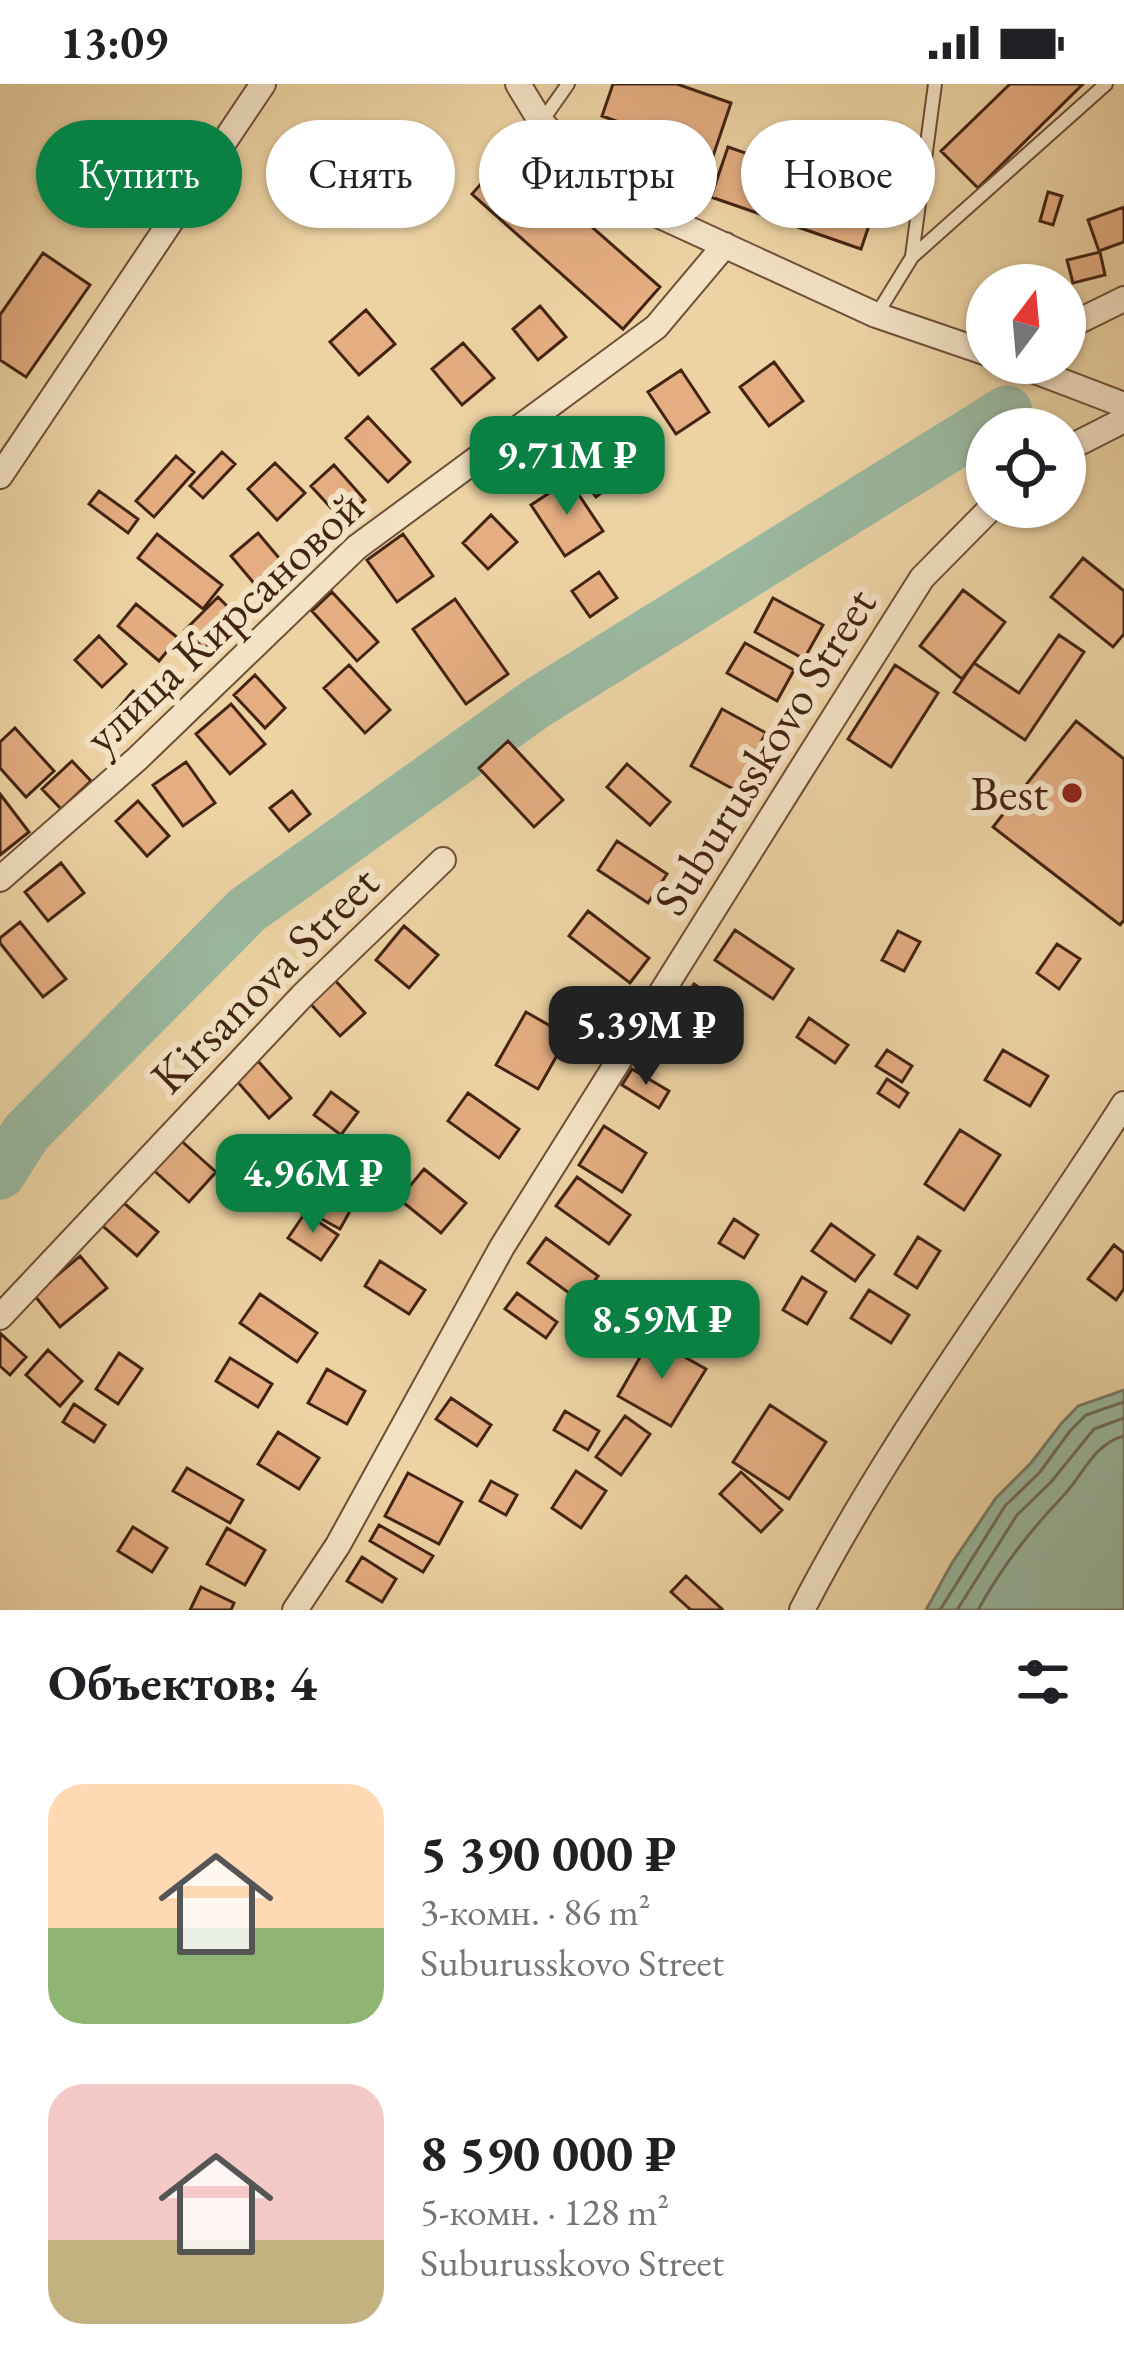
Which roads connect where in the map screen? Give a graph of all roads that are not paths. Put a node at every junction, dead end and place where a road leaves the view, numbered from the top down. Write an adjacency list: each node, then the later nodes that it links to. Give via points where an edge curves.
1 (263, 84): 19 (street)
2 (518, 84): 6 (street)
3 (568, 84): 7 (lane)
4 (935, 84): 10 (lane)
5 (1106, 84): 10 (lane)
6 (541, 120)
7 (543, 120)
8 (687, 228): 9 (street)
9 (725, 245): 12 (street); 22 (street, улица Кирсановой, via 656,327 357,547)
10 (912, 257): 12 (lane)
11 (1124, 299): 13 (street)
12 (876, 315): 14 (street)
13 (1086, 318)
14 (966, 346)
15 (1069, 384): 16 (street)
16 (1124, 405)
17 (1124, 420): 18 (street)
18 (1086, 439)
19 (0, 476)
20 (971, 528): 25 (street, Suburusskovo Street, via 922,578 502,1247)
21 (443, 860): 24 (street, Kirsanova Street, via 302,995)
22 (0, 879)
23 (1124, 1104): 26 (street, via 877,1480)
24 (0, 1317)
25 (295, 1610)
26 (802, 1610)

